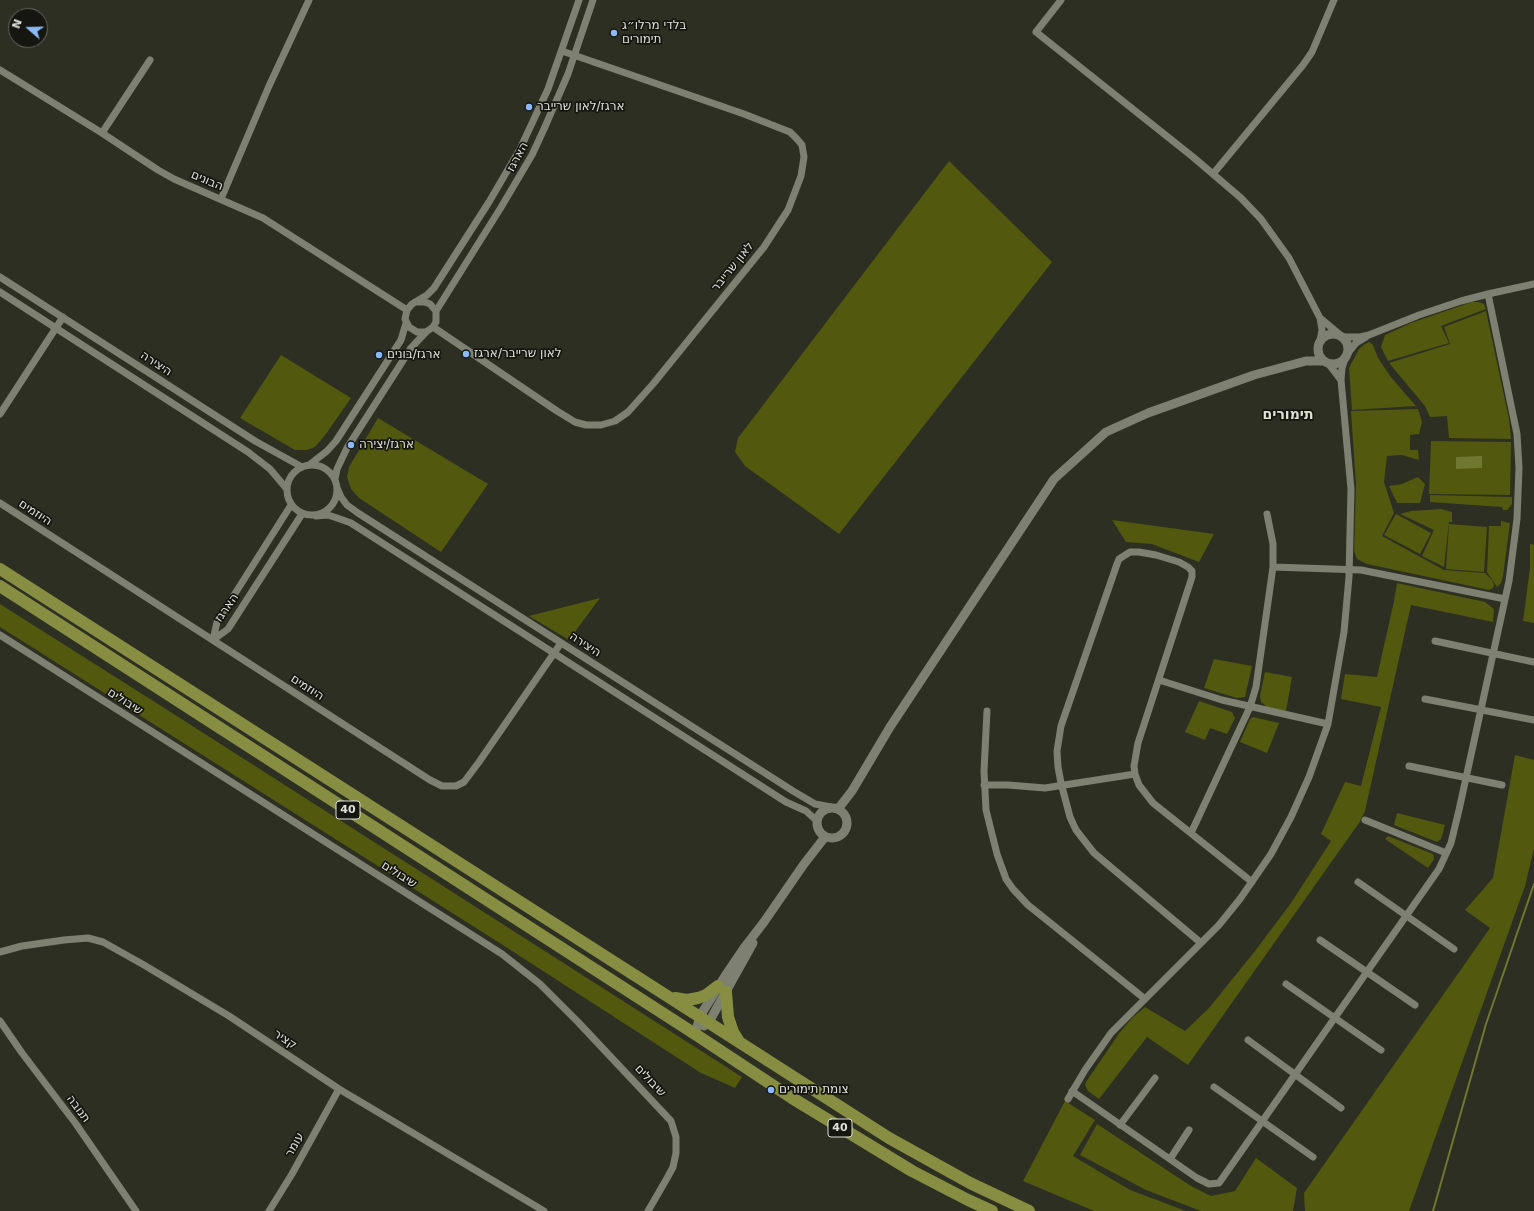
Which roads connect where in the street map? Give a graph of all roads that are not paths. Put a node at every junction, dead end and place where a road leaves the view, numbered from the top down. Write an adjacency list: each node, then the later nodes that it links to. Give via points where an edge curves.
1 (309, 0): 12 (street)
2 (579, 0): 6 (street, הארגז)
3 (593, 0): 7 (street, הארגז)
4 (1061, 0): 11 (street, via 1036,32)
5 (1334, 0): 11 (street, via 1312,52 1303,65)
6 (562, 51): 7 (street, לאון שרייבר); 17 (street, הארגז, via 532,123 507,172 434,288)
7 (575, 55): 19 (street, הארגז, via 556,103 528,161); 23 (street, לאון שרייבר, via 790,132 802,145 804,158 801,176 788,210 764,247 653,384 628,412 615,421 601,425 575,422)
8 (150, 60): 10 (street)
9 (0, 70): 10 (street, הבונים)
10 (102, 133): 12 (street, הבונים, via 179,182)
11 (1213, 174): 21 (street, via 1261,219 1289,258)
12 (221, 199): 18 (street, הבונים, via 263,218)
13 (0, 277): 20 (street, היצירה)
14 (1534, 284): 16 (street)
15 (0, 292): 24 (street, היצירה)
16 (1488, 294): 26 (street, via 1433,310); 47 (street, via 1513,411 1518,450 1518,512)
17 (415, 302): 18 (street); 19 (street, via 425,302)
18 (407, 310): 22 (street)
19 (436, 311): 23 (street)
20 (63, 317): 24 (street); 34 (street, היצירה, via 255,441)
21 (1320, 318): 27 (street); 28 (street, via 1322,330)
22 (406, 323): 25 (street, via 412,330); 34 (street, via 401,340 336,442)
23 (434, 327): 25 (street)
24 (56, 328): 33 (street); 36 (street, היצירה, via 248,452 270,470)
25 (426, 332): 35 (street, via 412,348 347,448)
26 (1369, 335): 27 (street); 29 (street, via 1356,344)
27 (1341, 336): 28 (street, via 1329,334); 29 (street, via 1349,346)
28 (1319, 343): 30 (street, via 1310,355); 31 (street, via 1318,352)
29 (1347, 356): 31 (street, via 1338,364); 32 (street)
30 (1299, 362): 31 (street); 68 (street, via 1254,375 1148,413 1106,432 1054,479)
31 (1326, 362): 32 (street)
32 (1341, 380): 45 (street, via 1351,489)
33 (0, 414)
34 (306, 466): 35 (street, via 317,465 324,468); 36 (street, via 292,475)
35 (335, 479): 37 (street)
36 (286, 488): 39 (street)
37 (337, 488): 42 (street, via 334,503); 51 (street, היצירה, via 347,505 358,513)
38 (0, 503): 49 (street, היוזמים)
39 (291, 505): 40 (street); 49 (street, הארגז, via 217,622)
40 (302, 514): 42 (street); 49 (street, הארגז, via 228,629)
41 (1267, 514): 43 (street, via 1273,544)
42 (316, 516): 52 (street, היצירה, via 328,516 351,524)
43 (1273, 567): 45 (street); 57 (street, via 1256,687)
44 (0, 568): 84 (highway, 40)
45 (1350, 569): 47 (street); 61 (street, via 1344,632)
46 (0, 586): 90 (highway, 40)
47 (1505, 599): 53 (street)
48 (0, 635): 109 (street, שיבולים, via 502,954 540,984 670,1121 676,1137 673,1167)
49 (213, 640): 52 (street, היוזמים, via 442,786 456,786 464,782)
50 (1435, 641): 53 (street)
51 (561, 643): 52 (street, היוזמים); 68 (street, היצירה, via 793,791 815,804)
52 (554, 653): 69 (street, היצירה, via 786,802 806,811)
53 (1493, 654): 54 (street); 58 (street)
54 (1534, 662)
55 (1159, 680): 57 (street); 63 (street, via 1138,743 1134,762); 67 (street, via 1191,582 1192,571 1170,559 1130,552 1119,559 1117,564 1061,726 1057,751)
56 (1425, 699): 58 (street)
57 (1250, 707): 61 (street); 71 (street)
58 (1481, 710): 60 (street); 64 (street)
59 (987, 711): 65 (street)
60 (1534, 720)
61 (1328, 724): 74 (street, via 1296,806 1271,854)
62 (1409, 766): 64 (street)
63 (1135, 774): 67 (street); 71 (street, via 1139,785 1153,803)
64 (1466, 777): 66 (street); 73 (street, via 1455,829)
65 (984, 785): 67 (street, via 1045,788); 85 (street, via 989,827 1001,867 1012,889 1028,905)
66 (1502, 785)
67 (1061, 786): 78 (street, via 1076,830 1094,853)
68 (838, 810): 69 (street, via 822,811); 72 (street, via 847,824 843,833 835,838)
69 (816, 820): 72 (street, via 818,830)
70 (1365, 820): 73 (street)
71 (1191, 833): 74 (street)
72 (825, 837): 83 (street, via 764,922)
73 (1446, 853): 76 (street, via 1432,880)
74 (1252, 882): 78 (street, via 1229,913)
75 (1358, 882): 76 (street)
76 (1407, 916): 79 (street); 81 (street)
77 (1320, 940): 81 (street)
78 (1201, 943): 85 (street)
79 (1454, 949)
80 (0, 952): 97 (street, קציר, via 64,940 88,938 102,942 229,1016)
81 (1367, 972): 86 (street); 87 (street)
82 (1286, 984): 87 (street)
83 (722, 989): 84 (highway, via 693,999); 88 (street); 92 (highway, via 730,1024)
84 (670, 997): 88 (highway, 40)
85 (1145, 999): 98 (street, via 1112,1033)
86 (1415, 1005)
87 (1335, 1018): 93 (street); 94 (street)
88 (704, 1019): 90 (street); 92 (highway, 40)
89 (0, 1021): 106 (street, תנובה)
90 (695, 1034): 110 (highway, 40, via 854,1137 912,1171)
91 (1248, 1040): 94 (street)
92 (740, 1042): 111 (highway, 40, via 919,1156)
93 (1381, 1050)
94 (1295, 1075): 100 (street); 101 (street)
95 (1155, 1078): 102 (street)
96 (1214, 1087): 101 (street)
97 (339, 1088): 107 (street, עומר); 108 (street, קציר)
98 (1072, 1091): 99 (street); 102 (street)
99 (1068, 1099)
100 (1341, 1108)
101 (1263, 1121): 104 (street); 105 (street, via 1219,1182 1208,1184)
102 (1120, 1125): 105 (street)
103 (1189, 1130): 105 (street)
104 (1313, 1157)
105 (1170, 1159)
106 (136, 1211)
107 (269, 1211)
108 (544, 1211)
109 (648, 1211)
110 (992, 1211)
111 (1029, 1211)

